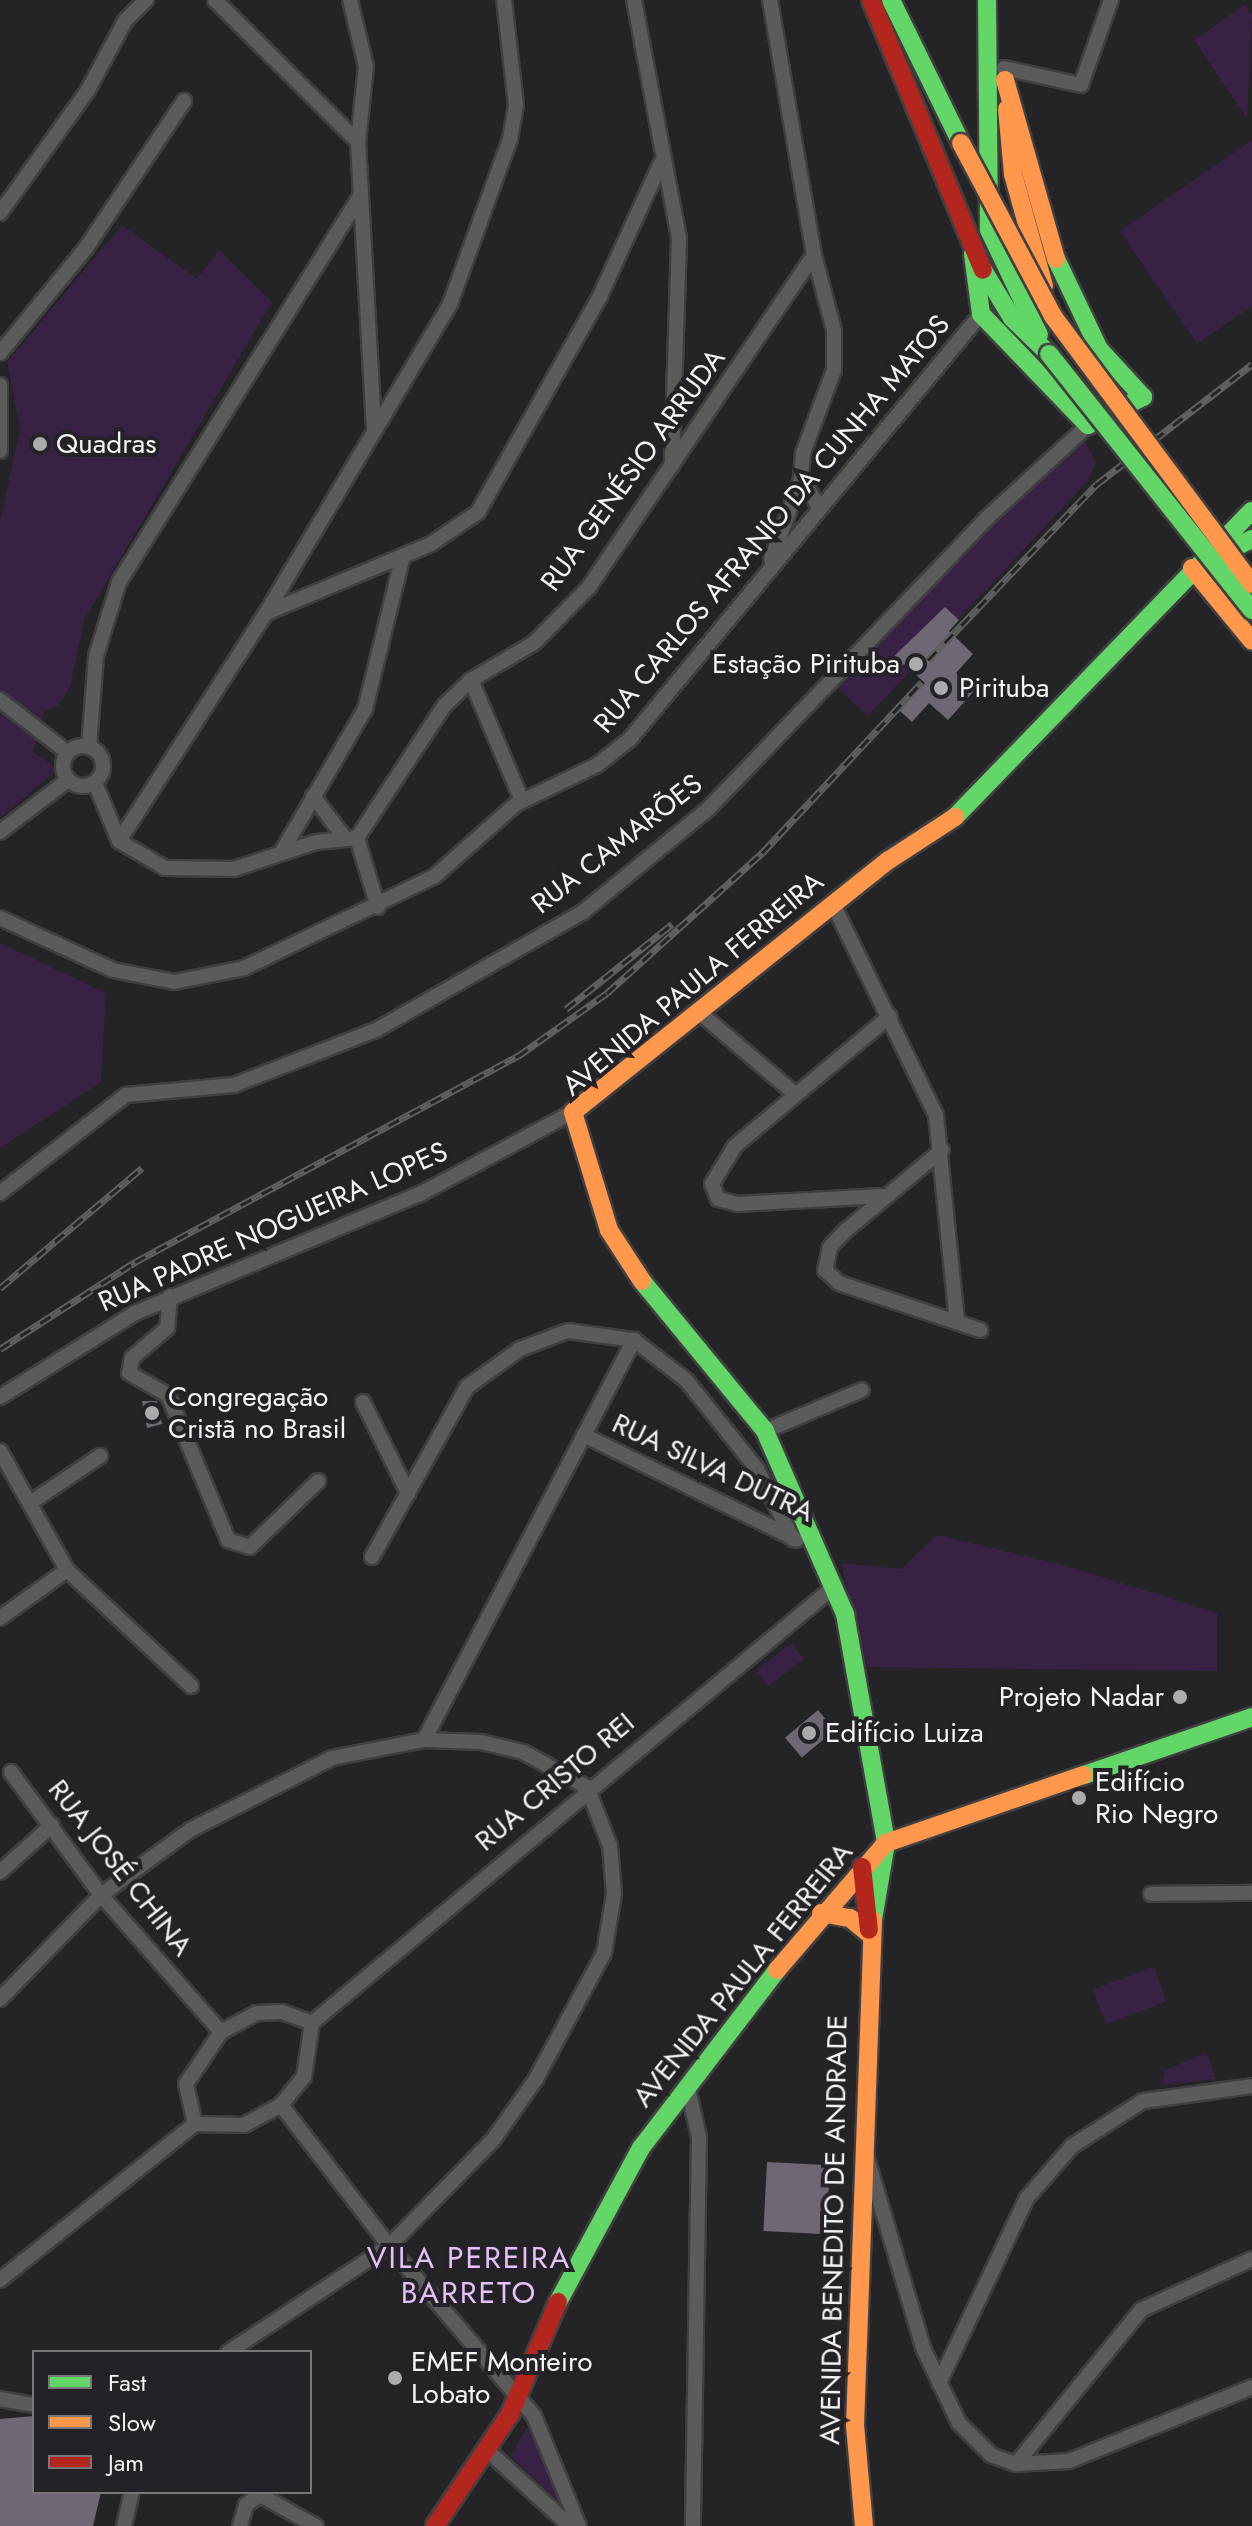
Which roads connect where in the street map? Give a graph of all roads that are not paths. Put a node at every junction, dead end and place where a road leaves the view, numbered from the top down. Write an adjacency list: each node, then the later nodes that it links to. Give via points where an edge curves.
1 (146, 0): 17 (street, via 125,21 88,90)
2 (215, 0): 14 (street)
3 (350, 0): 14 (street, via 366,66)
4 (634, 0): 15 (street)
5 (770, 0): 19 (street)
6 (871, 0): 18 (main road)
7 (891, 0): 21 (main road, bridge)
8 (987, 0): 23 (main road, via 989,230)
9 (1000, 0): 12 (main road)
10 (1111, 0): 12 (street, via 1081,85)
11 (507, 3): 27 (street, via 516,105 510,139 450,304)
12 (1004, 74): 21 (main road, bridge, via 1013,174); 26 (main road, via 1063,283 1099,349 1143,397)
13 (184, 101): 24 (street, via 86,248)
14 (358, 142): 16 (street)
15 (661, 163): 29 (street, via 679,239); 34 (street, via 494,493 457,531)
16 (361, 195): 27 (street); 43 (street, via 119,582 96,656)
17 (0, 213)
18 (973, 254): 20 (main road); 22 (main road)
19 (814, 255): 29 (street, RUA GENÉSIO ARRUDA); 30 (street, via 834,330 834,370 803,453)
20 (981, 314): 22 (main road); 26 (main road); 31 (street, RUA CARLOS AFRANIO DA CUNHA MATOS)
21 (1053, 316): 37 (main road, bridge)
22 (1012, 318): 23 (main road)
23 (1034, 334): 38 (main road, bridge)
24 (0, 353)
25 (0, 385): 28 (street)
26 (1088, 425): 61 (street, RUA CAMARÕES, via 987,518 709,808 583,912 376,1030 234,1085 126,1095)
27 (374, 429): 39 (street)
28 (0, 451)
29 (672, 466): 41 (street, RUA GENÉSIO ARRUDA, via 589,587 534,643)
30 (801, 478): 31 (street); 36 (street)
31 (820, 508): 36 (street, RUA CARLOS AFRANIO DA CUNHA MATOS)
32 (1252, 511): 35 (main road, AVENIDA PAULA FERREIRA)
33 (1252, 539): 35 (main road)
34 (403, 556): 39 (street); 47 (street, via 365,709)
35 (1192, 568): 40 (main road); 53 (main road, AVENIDA PAULA FERREIRA, via 967,810)
36 (766, 574): 48 (street, RUA CARLOS AFRANIO DA CUNHA MATOS, via 615,754)
37 (1252, 584)
38 (1252, 610)
39 (266, 613): 51 (street)
40 (1252, 641)
41 (471, 680): 48 (street); 50 (street, RUA GENÉSIO ARRUDA, via 444,706)
42 (0, 700): 44 (street)
43 (89, 747): 44 (street); 46 (street, via 103,766)
44 (68, 753): 45 (street)
45 (68, 780): 46 (street); 49 (street)
46 (95, 783): 51 (street)
47 (313, 796): 50 (street); 52 (street)
48 (522, 801): 54 (street, RUA CARLOS AFRANIO DA CUNHA MATOS, via 435,876)
49 (0, 832)
50 (351, 838): 52 (street); 54 (street)
51 (119, 841): 52 (street, via 146,863 200,874)
52 (281, 853)
53 (833, 904): 56 (main road, AVENIDA PAULA FERREIRA); 57 (street)
54 (378, 907): 55 (street, RUA CARLOS AFRANIO DA CUNHA MATOS, via 244,968 174,982 113,970)
55 (0, 918)
56 (699, 1012): 58 (street); 59 (main road, AVENIDA PAULA FERREIRA)
57 (890, 1016): 58 (street); 60 (street, via 925,1082)
58 (794, 1093): 62 (street, via 735,1146 714,1176 714,1194 737,1204)
59 (573, 1112): 63 (street, RUA PADRE NOGUEIRA LOPES, via 420,1194); 70 (main road, AVENIDA PAULA FERREIRA, via 587,1170 628,1263)
60 (942, 1150): 62 (street); 64 (street)
61 (0, 1193)
62 (882, 1196): 64 (street, via 830,1247 829,1278)
63 (170, 1296): 68 (street, RUA PADRE NOGUEIRA LOPES); 74 (street, via 167,1328 132,1358 129,1373 168,1395 228,1540 250,1547)
64 (957, 1321): 65 (street)
65 (980, 1330)
66 (634, 1340): 71 (street); 75 (street, via 568,1331 487,1368 454,1407); 77 (street, via 695,1391 757,1469)
67 (862, 1390): 70 (street)
68 (0, 1397)
69 (363, 1402): 75 (street)
70 (765, 1431): 78 (main road, AVENIDA PAULA FERREIRA)
71 (584, 1435): 77 (street, RUA SILVA DUTRA); 85 (street)
72 (0, 1451): 76 (street)
73 (100, 1456): 76 (street)
74 (318, 1481)
75 (408, 1493): 79 (street)
76 (33, 1501): 80 (street)
77 (793, 1539): 78 (street, RUA SILVA DUTRA)
78 (821, 1546): 81 (main road, AVENIDA PAULA FERREIRA)
79 (372, 1557)
80 (67, 1570): 82 (street); 83 (street)
81 (835, 1586): 87 (street, RUA CRISTO REI); 89 (main road, AVENIDA PAULA FERREIRA)
82 (0, 1618)
83 (191, 1686)
84 (1252, 1717): 89 (main road)
85 (424, 1740): 87 (street, via 523,1752); 94 (street, via 332,1758 272,1785 190,1830)
86 (11, 1772): 88 (street, RUA JOSÉ CHINA)
87 (587, 1787): 98 (street, RUA CRISTO REI); 105 (street, via 610,1846 614,1894 598,1967 579,2010 493,2140)
88 (52, 1825): 91 (street); 94 (street, RUA JOSÉ CHINA)
89 (886, 1843): 90 (main road, AVENIDA PAULA FERREIRA); 96 (main road, AVENIDA BENEDITO DE ANDRADE)
90 (862, 1867): 95 (main road, AVENIDA PAULA FERREIRA); 96 (main road, AVENIDA BENEDITO DE ANDRADE)
91 (0, 1872)
92 (1252, 1893): 93 (street)
93 (1151, 1894)
94 (101, 1895): 97 (street); 99 (street, RUA JOSÉ CHINA)
95 (821, 1913): 96 (main road, via 850,1918); 101 (main road, AVENIDA PAULA FERREIRA)
96 (870, 1935): 104 (main road, AVENIDA BENEDITO DE ANDRADE)
97 (0, 1999)
98 (312, 2023): 99 (street, via 282,2012 256,2013); 102 (street, via 304,2077)
99 (221, 2032): 103 (street, via 186,2084)
100 (1252, 2086): 109 (street, via 1143,2101 1072,2146 1027,2198)
101 (688, 2089): 111 (main road, AVENIDA PAULA FERREIRA, via 612,2193); 123 (street, via 699,2137)
102 (281, 2105): 103 (street, via 244,2125); 105 (street)
103 (195, 2124): 107 (street)
104 (863, 2134): 109 (street, via 900,2285); 124 (main road, AVENIDA BENEDITO DE ANDRADE, via 855,2426)
105 (389, 2246): 108 (street); 111 (street)
106 (1252, 2259): 115 (street, via 1141,2310)
107 (0, 2280)
108 (231, 2350)
109 (939, 2383): 115 (street, via 975,2444)
110 (1252, 2387): 115 (street, via 1100,2452 1049,2465)
111 (518, 2396): 114 (main road, AVENIDA PAULA FERREIRA); 122 (street, via 534,2416)
112 (0, 2399): 113 (street)
113 (32, 2405)
114 (486, 2449): 120 (main road, AVENIDA PAULA FERREIRA); 121 (street)
115 (1016, 2464)
116 (132, 2494): 117 (street)
117 (124, 2526)
118 (240, 2526): 119 (street, via 246,2505 260,2495)
119 (316, 2526)
120 (435, 2526)
121 (570, 2526)
122 (579, 2526)
123 (693, 2526)
124 (864, 2526)

